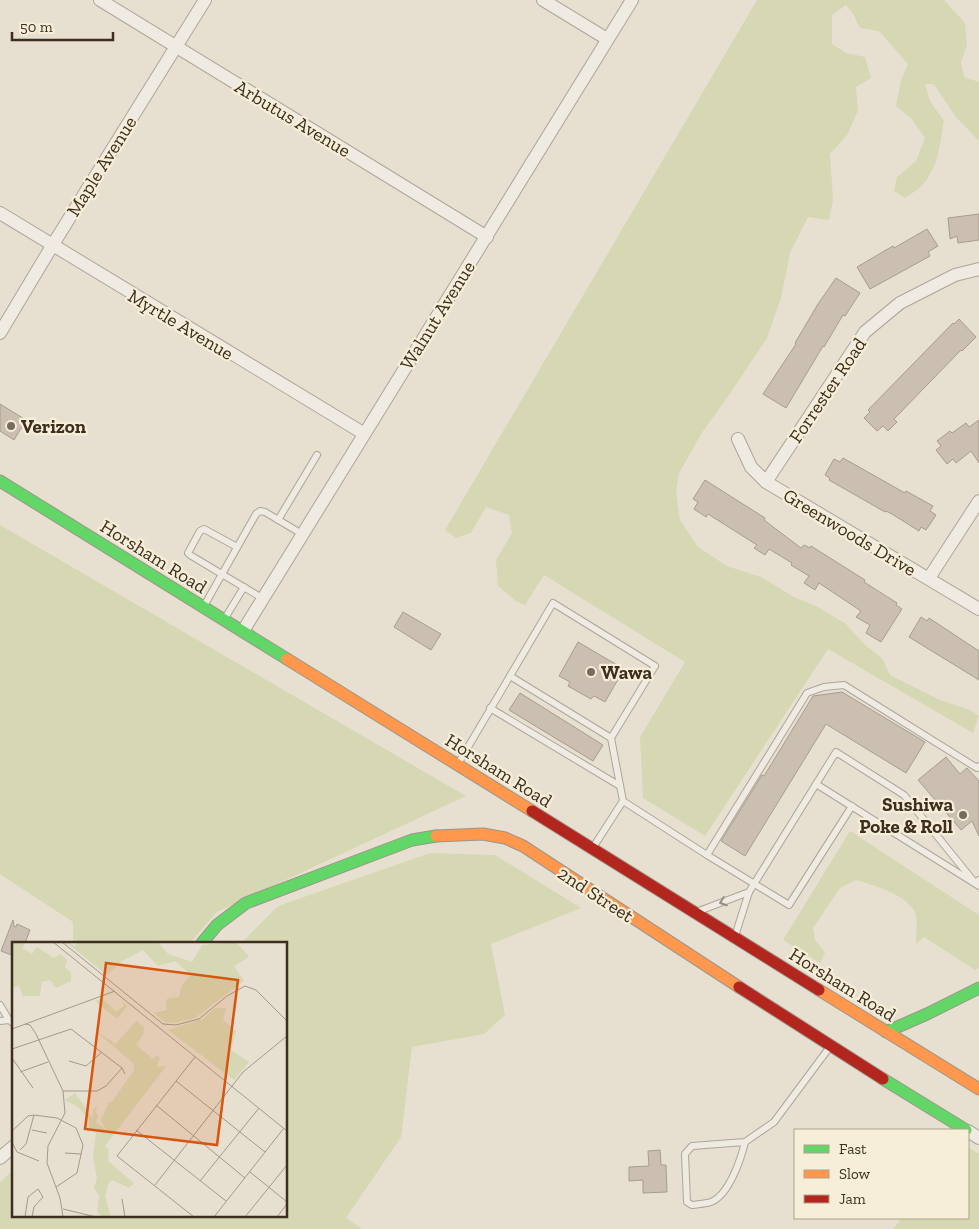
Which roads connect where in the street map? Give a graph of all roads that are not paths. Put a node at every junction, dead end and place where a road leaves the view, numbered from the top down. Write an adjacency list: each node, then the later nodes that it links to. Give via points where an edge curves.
1 (100, 0): 6 (street, Arbutus Avenue)
2 (205, 0): 6 (street, Maple Avenue)
3 (543, 0): 5 (street)
4 (632, 0): 5 (street, Walnut Avenue)
5 (607, 39): 8 (street, Walnut Avenue)
6 (176, 46): 8 (street, Arbutus Avenue); 9 (street, Maple Avenue)
7 (0, 213): 9 (street, Myrtle Avenue)
8 (487, 237): 12 (street, Walnut Avenue)
9 (52, 246): 11 (street, Maple Avenue); 12 (street, Myrtle Avenue)
10 (979, 269): 16 (street, Forrester Road, via 955,275 900,303 865,332)
11 (0, 333)
12 (363, 433): 19 (street, Walnut Avenue)
13 (738, 439): 16 (street, Greenwoods Drive, via 751,467)
14 (317, 455): 18 (lane)
15 (0, 481): 25 (main road, Horsham Road)
16 (766, 482): 22 (street, Greenwoods Drive)
17 (979, 501): 22 (street)
18 (278, 520): 19 (lane); 20 (lane, via 260,511)
19 (302, 534): 24 (street, Walnut Avenue)
20 (237, 547): 21 (lane); 21 (lane, via 204,529 189,550 190,555)
21 (222, 574): 23 (lane); 25 (lane)
22 (929, 578): 26 (street, Greenwoods Drive)
23 (244, 587): 24 (lane); 27 (lane)
24 (262, 598): 28 (street, Walnut Avenue)
25 (204, 607): 27 (main road, Horsham Road)
26 (979, 609)
27 (224, 620): 28 (main road, Horsham Road)
28 (243, 631): 32 (main road, Horsham Road)
29 (510, 676): 30 (lane); 31 (lane); 31 (lane, via 553,603 655,666)
30 (490, 708): 32 (lane); 35 (lane)
31 (611, 738): 35 (lane)
32 (458, 765): 38 (main road, Horsham Road)
33 (979, 766): 39 (lane, via 977,768 844,685 815,690 807,693)
34 (816, 784): 37 (lane); 40 (lane, via 836,752 904,795); 41 (lane)
35 (620, 786): 36 (lane)
36 (623, 801): 38 (lane); 39 (lane)
37 (852, 806): 40 (lane); 41 (lane, via 789,905)
38 (592, 848): 43 (main road, Horsham Road)
39 (707, 855): 41 (lane)
40 (978, 883)
41 (754, 885): 42 (lane)
42 (750, 892): 43 (lane, one-way to 43); 44 (lane)
43 (696, 912): 44 (main road, Horsham Road)
44 (735, 937): 50 (main road, Horsham Road)
45 (203, 942): 51 (main road, 2nd Street, via 246,903 412,840 438,835 503,838 522,846)
46 (979, 988): 50 (main road)
47 (0, 1005): 49 (lane)
48 (0, 1022): 49 (lane)
49 (11, 1022)
50 (886, 1032): 52 (main road, Horsham Road)
51 (830, 1047): 53 (main road, 2nd Street); 54 (lane, via 774,1122)
52 (979, 1089)
53 (964, 1129)
54 (745, 1142): 54 (lane, via 692,1146 685,1154 688,1202 692,1205 712,1202 723,1192 741,1160)
55 (12, 1148): 56 (street)
56 (0, 1158)

